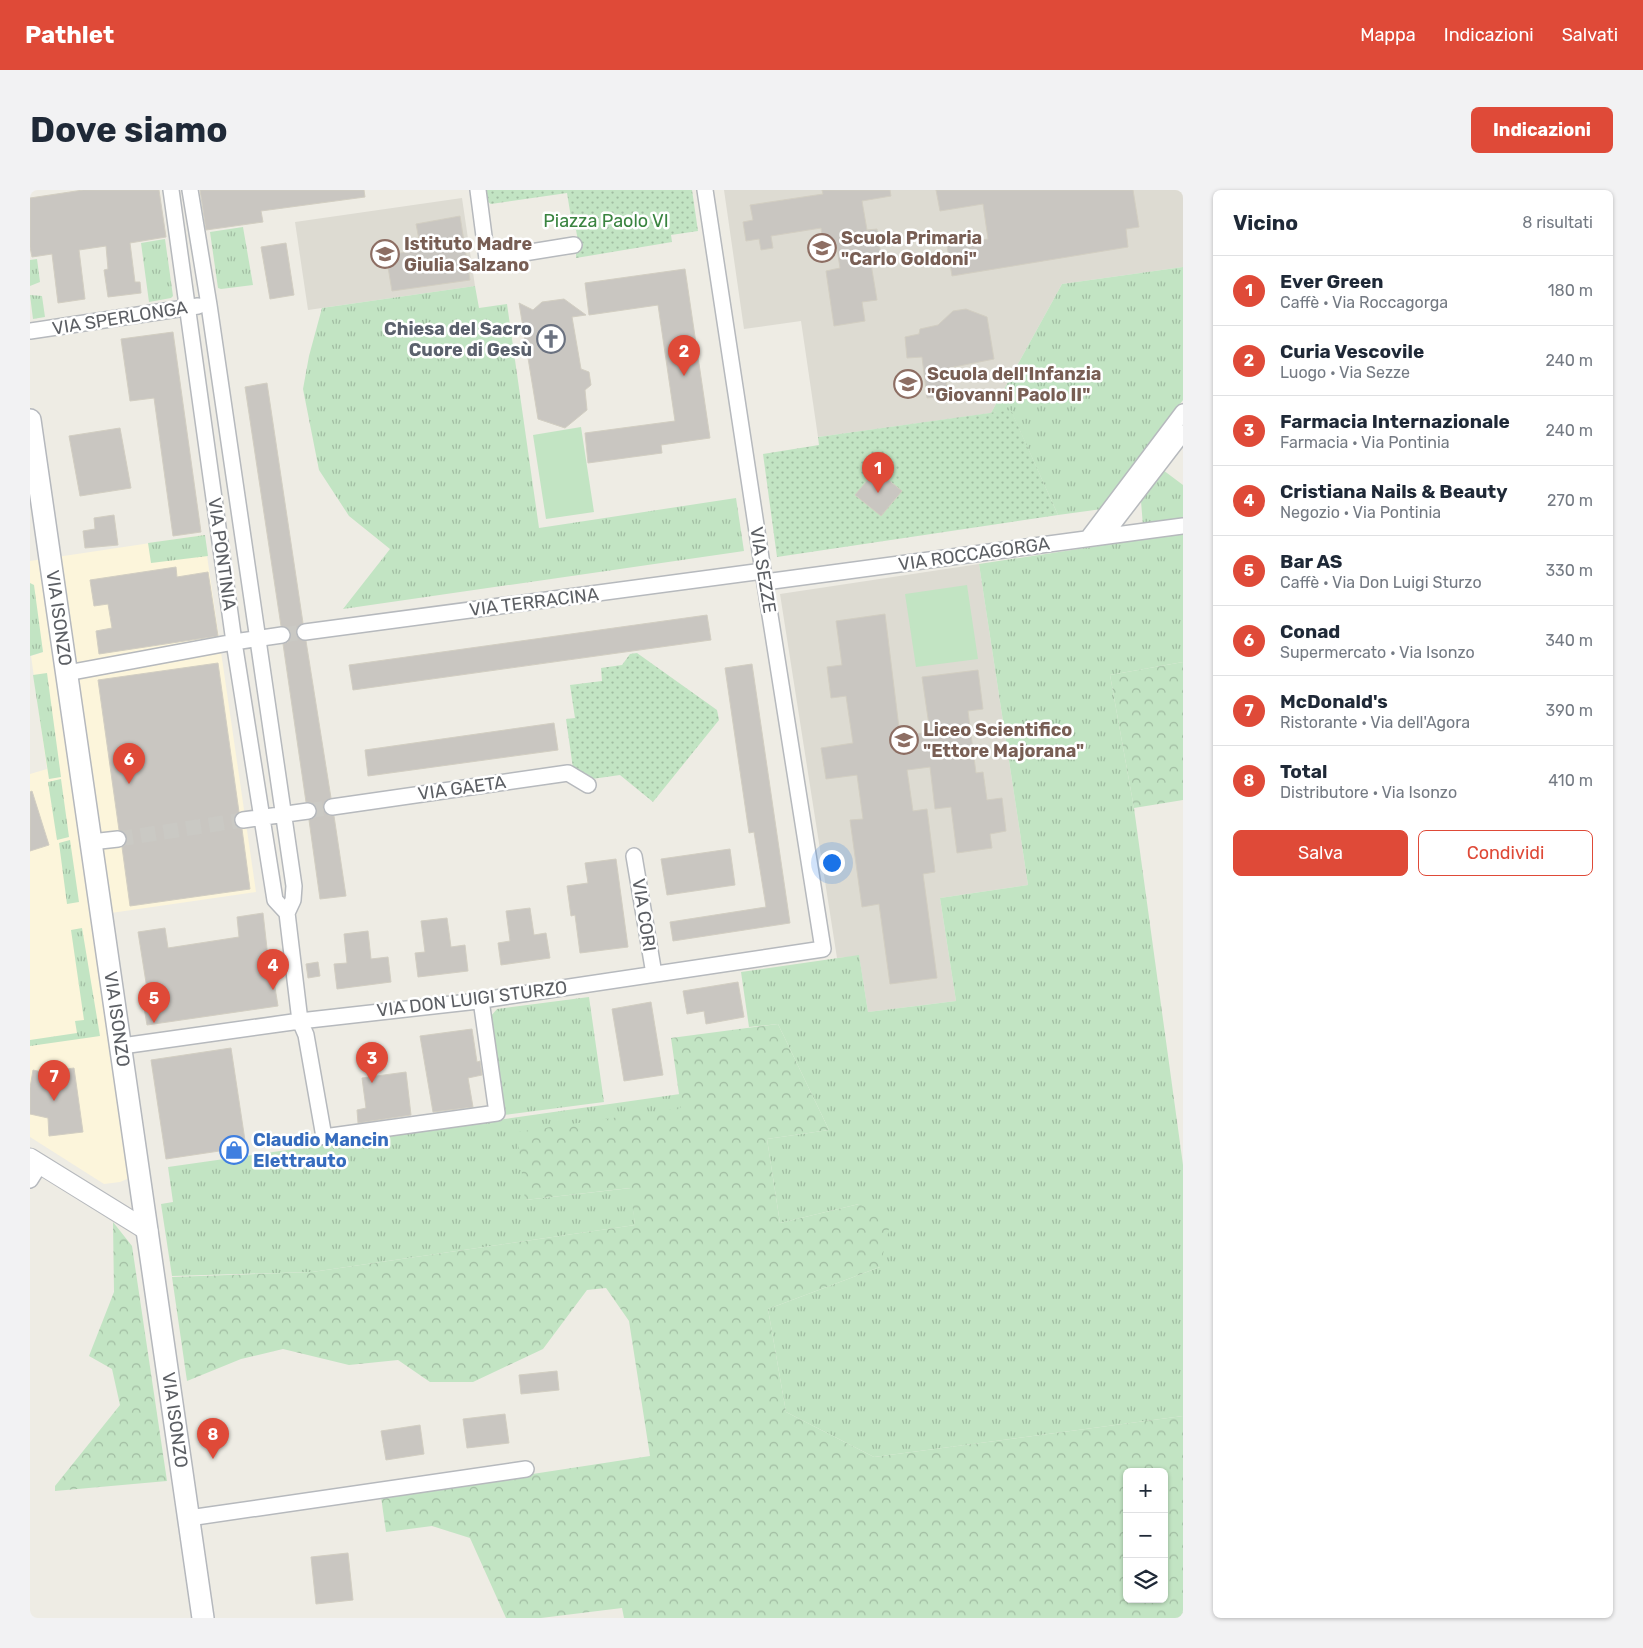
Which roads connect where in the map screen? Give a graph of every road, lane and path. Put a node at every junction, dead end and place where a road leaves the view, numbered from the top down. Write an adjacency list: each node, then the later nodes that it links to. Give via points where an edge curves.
1 (171, 190): 7 (street, VIA PONTINIA)
2 (190, 190): 6 (street, VIA PONTINIA)
3 (478, 190): 5 (street, via 488,259)
4 (705, 190): 15 (street, VIA SEZZE)
5 (574, 245)
6 (209, 305): 7 (street, VIA SPERLONGA); 18 (street, VIA PONTINIA)
7 (188, 308): 8 (street, VIA SPERLONGA); 19 (street, VIA PONTINIA)
8 (30, 331)
9 (1183, 412): 14 (street)
10 (30, 420): 20 (main road, VIA ISONZO)
11 (1183, 433): 13 (street)
12 (1183, 526): 13 (street, VIA ROCCAGORGA)
13 (1104, 536): 14 (street, VIA ROCCAGORGA)
14 (1088, 538): 15 (street, VIA ROCCAGORGA)
15 (764, 577): 16 (street, VIA TERRACINA); 31 (street, VIA SEZZE)
16 (304, 632)
17 (282, 635): 18 (street)
18 (258, 639): 19 (street); 24 (street, VIA PONTINIA)
19 (234, 642): 20 (street); 25 (street, VIA PONTINIA)
20 (67, 672): 28 (main road, VIA ISONZO)
21 (588, 785): 22 (street, VIA GAETA, via 568,773)
22 (332, 807)
23 (308, 811): 24 (street)
24 (284, 814): 25 (street); 30 (street, VIA PONTINIA, via 294,886 293,900)
25 (262, 818): 26 (street); 30 (street, VIA PONTINIA, via 275,900)
26 (243, 820)
27 (118, 839): 28 (street)
28 (91, 842): 35 (main road, VIA ISONZO)
29 (634, 856): 32 (street, VIA CORI)
30 (287, 913): 34 (street, VIA PONTINIA)
31 (822, 949): 32 (street, VIA DON LUIGI STURZO)
32 (654, 974): 33 (street, VIA DON LUIGI STURZO)
33 (481, 1000): 34 (street, VIA DON LUIGI STURZO); 34 (street, VIA PONTINIA, via 497,1113 324,1138 306,1034)
34 (300, 1021): 35 (street, VIA DON LUIGI STURZO)
35 (122, 1046): 37 (main road, VIA ISONZO)
36 (33, 1167): 37 (street)
37 (148, 1231): 39 (main road, VIA ISONZO)
38 (526, 1469): 39 (street)
39 (189, 1518): 40 (main road, VIA ISONZO)
40 (203, 1618)

